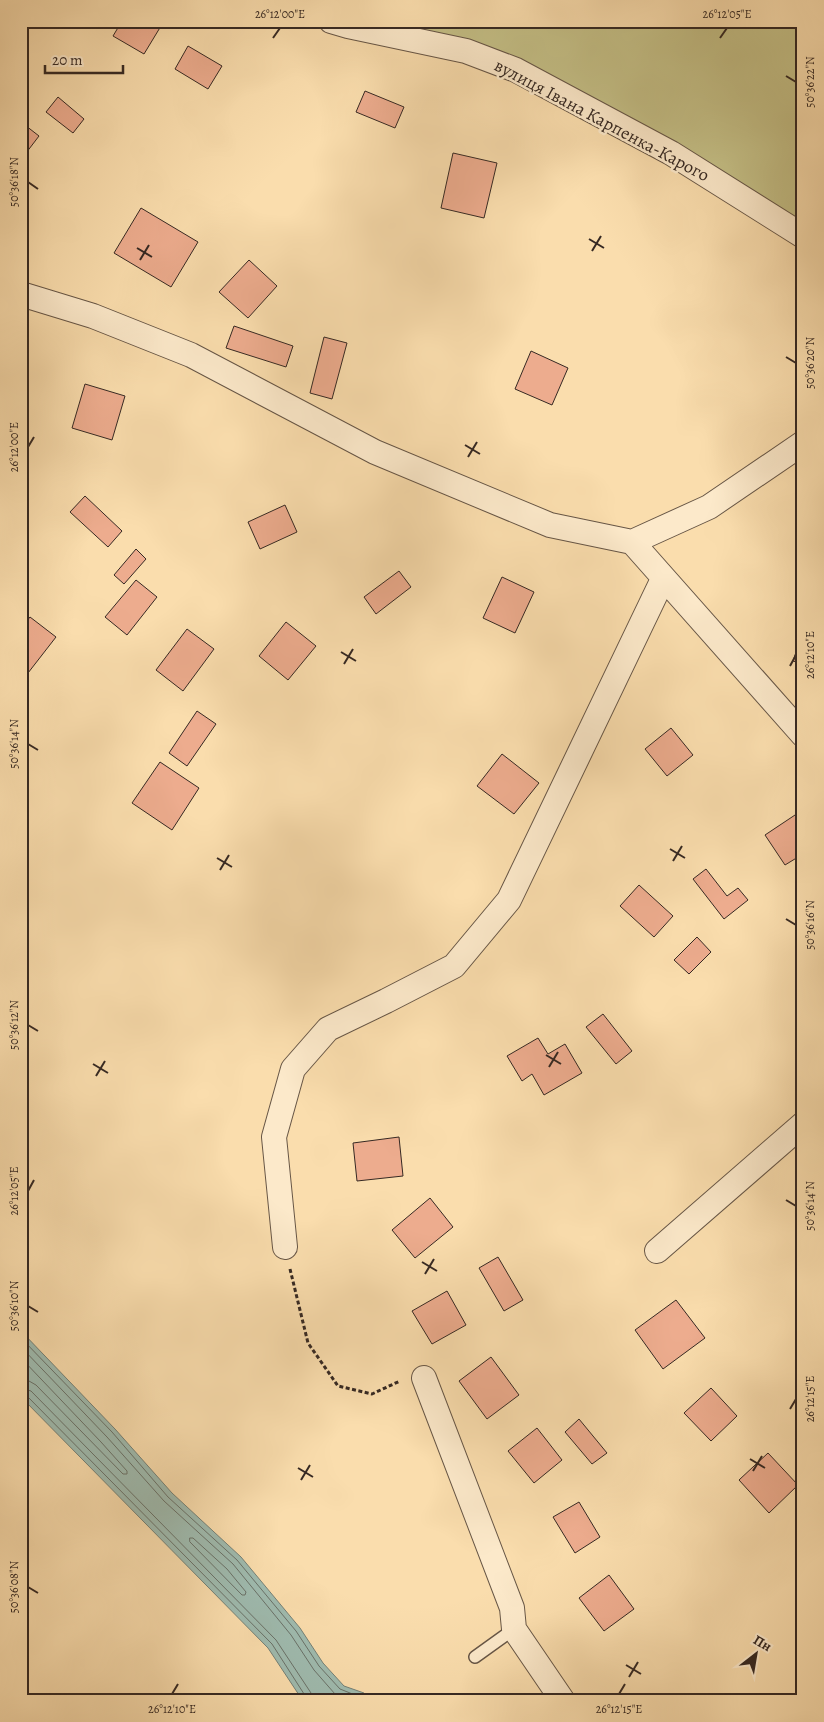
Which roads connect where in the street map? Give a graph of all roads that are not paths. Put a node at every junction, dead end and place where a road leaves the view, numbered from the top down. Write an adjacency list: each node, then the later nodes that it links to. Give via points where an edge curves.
1 (331, 21): 2 (street, вулиця Івана Карпенка-Карого, via 466,51 516,70 671,154)
2 (803, 236)
3 (21, 294): 5 (street, via 93,316 191,354 376,452 550,525)
4 (803, 443): 5 (street, via 709,507)
5 (632, 542): 6 (street)
6 (663, 579): 7 (street); 9 (street, via 508,900 454,966 328,1028 293,1068 274,1137)
7 (803, 735)
8 (803, 1124): 10 (street)
9 (285, 1247)
10 (657, 1251)
11 (424, 1378): 12 (street, via 512,1608)
12 (514, 1629): 13 (lane); 14 (street)
13 (475, 1657)
14 (563, 1701)

